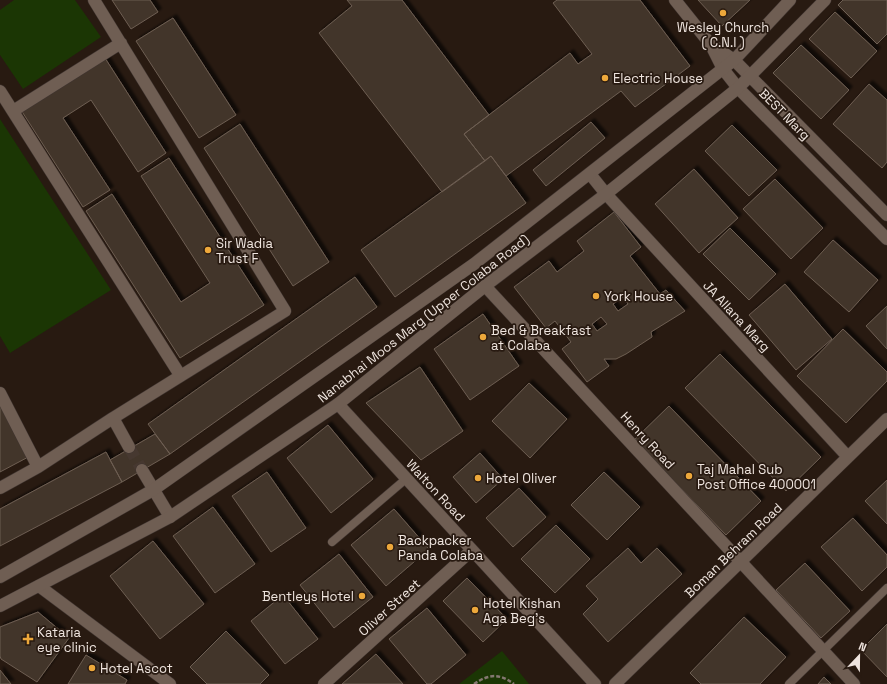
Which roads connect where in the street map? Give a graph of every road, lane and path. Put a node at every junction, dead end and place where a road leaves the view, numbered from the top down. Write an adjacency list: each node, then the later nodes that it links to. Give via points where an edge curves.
1 (94, 0): 5 (street)
2 (674, 0): 6 (street, BEST Marg)
3 (790, 0): 7 (street, Nanabhai Moos Marg (Upper Colaba Road))
4 (826, 0): 9 (street, Nanabhai Moos Marg (Upper Colaba Road))
5 (121, 43): 12 (street); 18 (street, via 285,311)
6 (711, 45): 7 (street); 8 (street, BEST Marg)
7 (734, 60): 8 (street, Nanabhai Moos Marg (Upper Colaba Road)); 9 (street)
8 (723, 69): 10 (street, BEST Marg); 13 (street, Nanabhai Moos Marg (Upper Colaba Road))
9 (750, 77): 10 (street, Nanabhai Moos Marg (Upper Colaba Road)); 15 (street)
10 (738, 88): 14 (street, Nanabhai Moos Marg (Upper Colaba Road)); 16 (street, BEST Marg)
11 (0, 91): 12 (street)
12 (13, 111): 18 (street)
13 (590, 174): 14 (street, JA Allana Marg); 29 (street, Nanabhai Moos Marg (Upper Colaba Road), via 474,264)
14 (606, 194): 17 (street, Nanabhai Moos Marg (Upper Colaba Road)); 24 (street, JA Allana Marg)
15 (887, 215)
16 (887, 239)
17 (486, 286): 20 (street, Nanabhai Moos Marg (Upper Colaba Road)); 33 (street, Henry Road)
18 (180, 375): 21 (street)
19 (0, 394): 25 (street)
20 (338, 404): 27 (street, Walton Road); 30 (street, Nanabhai Moos Marg (Upper Colaba Road))
21 (113, 418): 23 (street); 25 (street)
22 (887, 419): 24 (street, Boman Behram Road)
23 (130, 447)
24 (848, 457): 33 (street, Boman Behram Road)
25 (38, 467): 28 (street)
26 (142, 470): 29 (street)
27 (407, 478): 31 (lane); 32 (street, Walton Road)
28 (0, 488)
29 (153, 490): 30 (street); 34 (street, Nanabhai Moos Marg (Upper Colaba Road))
30 (170, 517): 35 (street, Nanabhai Moos Marg (Upper Colaba Road))
31 (332, 542)
32 (472, 550): 40 (street, Oliver Street); 43 (street, Walton Road)
33 (741, 561): 38 (street, Henry Road); 44 (street, Boman Behram Road)
34 (0, 577)
35 (39, 586): 37 (street, Nanabhai Moos Marg (Upper Colaba Road)); 39 (street)
36 (887, 588): 38 (lane)
37 (0, 606)
38 (824, 650): 45 (lane); 46 (street, Henry Road)
39 (170, 684)
40 (324, 684)
41 (474, 684): 42 (path, via 484,677 503,677)
42 (514, 684)
43 (595, 684)
44 (615, 684)
45 (789, 684)
46 (854, 684)

